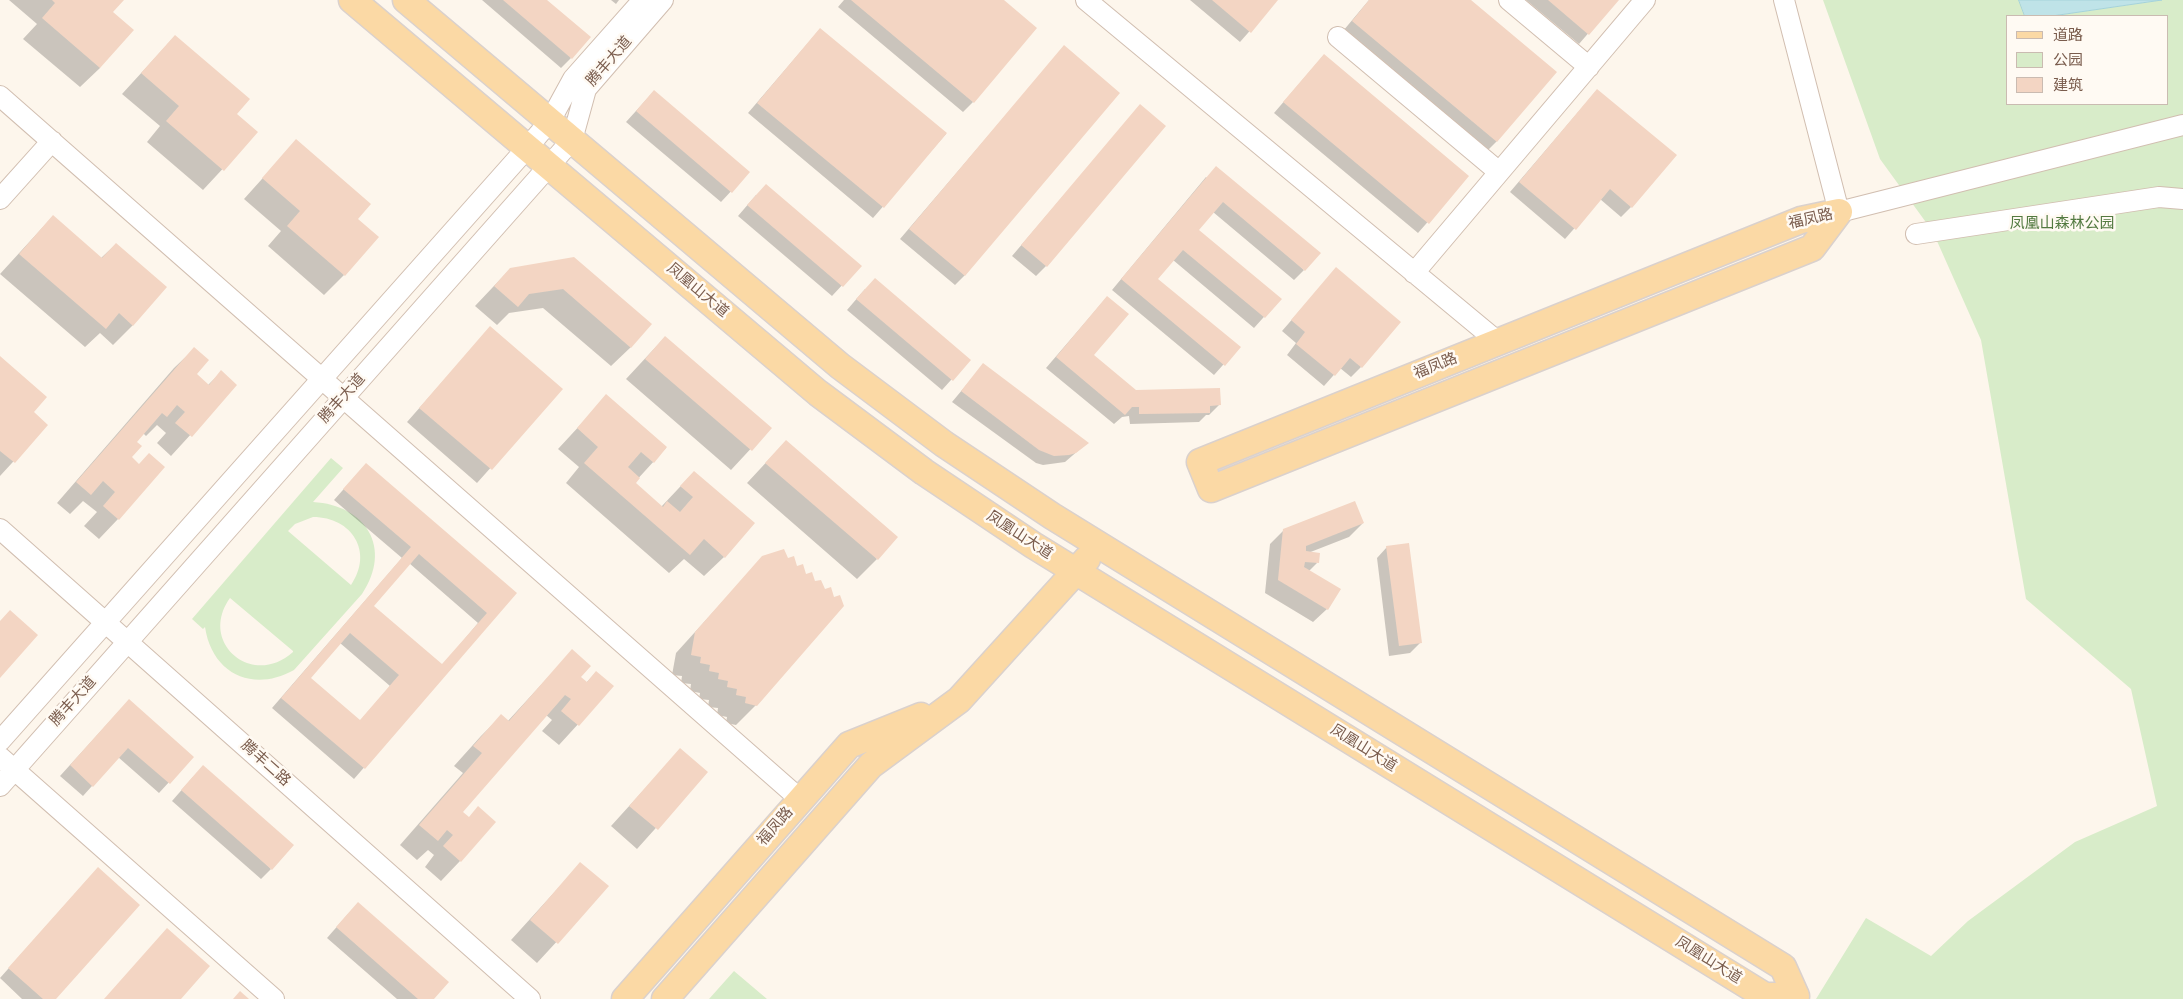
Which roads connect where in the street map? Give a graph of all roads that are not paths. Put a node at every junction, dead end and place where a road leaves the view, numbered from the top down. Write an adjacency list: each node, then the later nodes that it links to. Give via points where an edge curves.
1 (352, 0): 16 (main road, 凤凰山大道)
2 (406, 0): 12 (main road, 凤凰山大道)
3 (643, 0): 12 (street, 腾丰大道, via 573,79)
4 (663, 0): 14 (street, 腾丰大道, via 586,89)
5 (1086, 0): 23 (street)
6 (1509, 0): 10 (street)
7 (1645, 0): 10 (street)
8 (1784, 0): 21 (street)
9 (1338, 37): 18 (street)
10 (1589, 67): 18 (street)
11 (0, 96): 15 (street)
12 (550, 121): 14 (main road, 凤凰山大道); 16 (street, 腾丰大道)
13 (2183, 125): 21 (street)
14 (572, 140): 17 (street, 腾丰大道); 28 (main road, 凤凰山大道, via 848,372 944,444)
15 (52, 141): 19 (street); 25 (street)
16 (527, 148): 17 (main road, 凤凰山大道); 25 (street, 腾丰大道)
17 (550, 166): 26 (street, 腾丰大道); 29 (main road, 凤凰山大道, via 818,393 932,477)
18 (1499, 172): 23 (street)
19 (0, 199)
20 (2183, 199): 22 (street, via 2159,197)
21 (1839, 212): 24 (main road, 福凤路, via 1801,220); 24 (main road, 福凤路, via 1812,248 1211,489 1200,462)
22 (1916, 234)
23 (1414, 273): 24 (street)
24 (1498, 342)
25 (322, 379): 26 (street); 30 (street, 腾丰大道)
26 (344, 398): 31 (street, 腾丰大道); 36 (street)
27 (0, 529): 30 (street, 腾丰二路)
28 (1099, 546): 29 (main road, 福凤路); 37 (main road, 凤凰山大道, via 1783,967)
29 (1076, 572): 32 (main road, 福凤路); 37 (main road, 凤凰山大道, via 1764,996)
30 (106, 623): 31 (street, 腾丰二路); 33 (street, 腾丰大道)
31 (128, 642): 34 (street, 腾丰大道); 39 (street, 腾丰二路)
32 (959, 700): 36 (main road, 福凤路, via 849,745); 41 (main road, 福凤路, via 871,765)
33 (0, 741)
34 (7, 763): 35 (street, 腾丰大道); 38 (street)
35 (0, 786)
36 (801, 800): 40 (main road, 福凤路)
37 (1795, 997)
38 (274, 999)
39 (530, 999)
40 (625, 999)
41 (665, 999)

